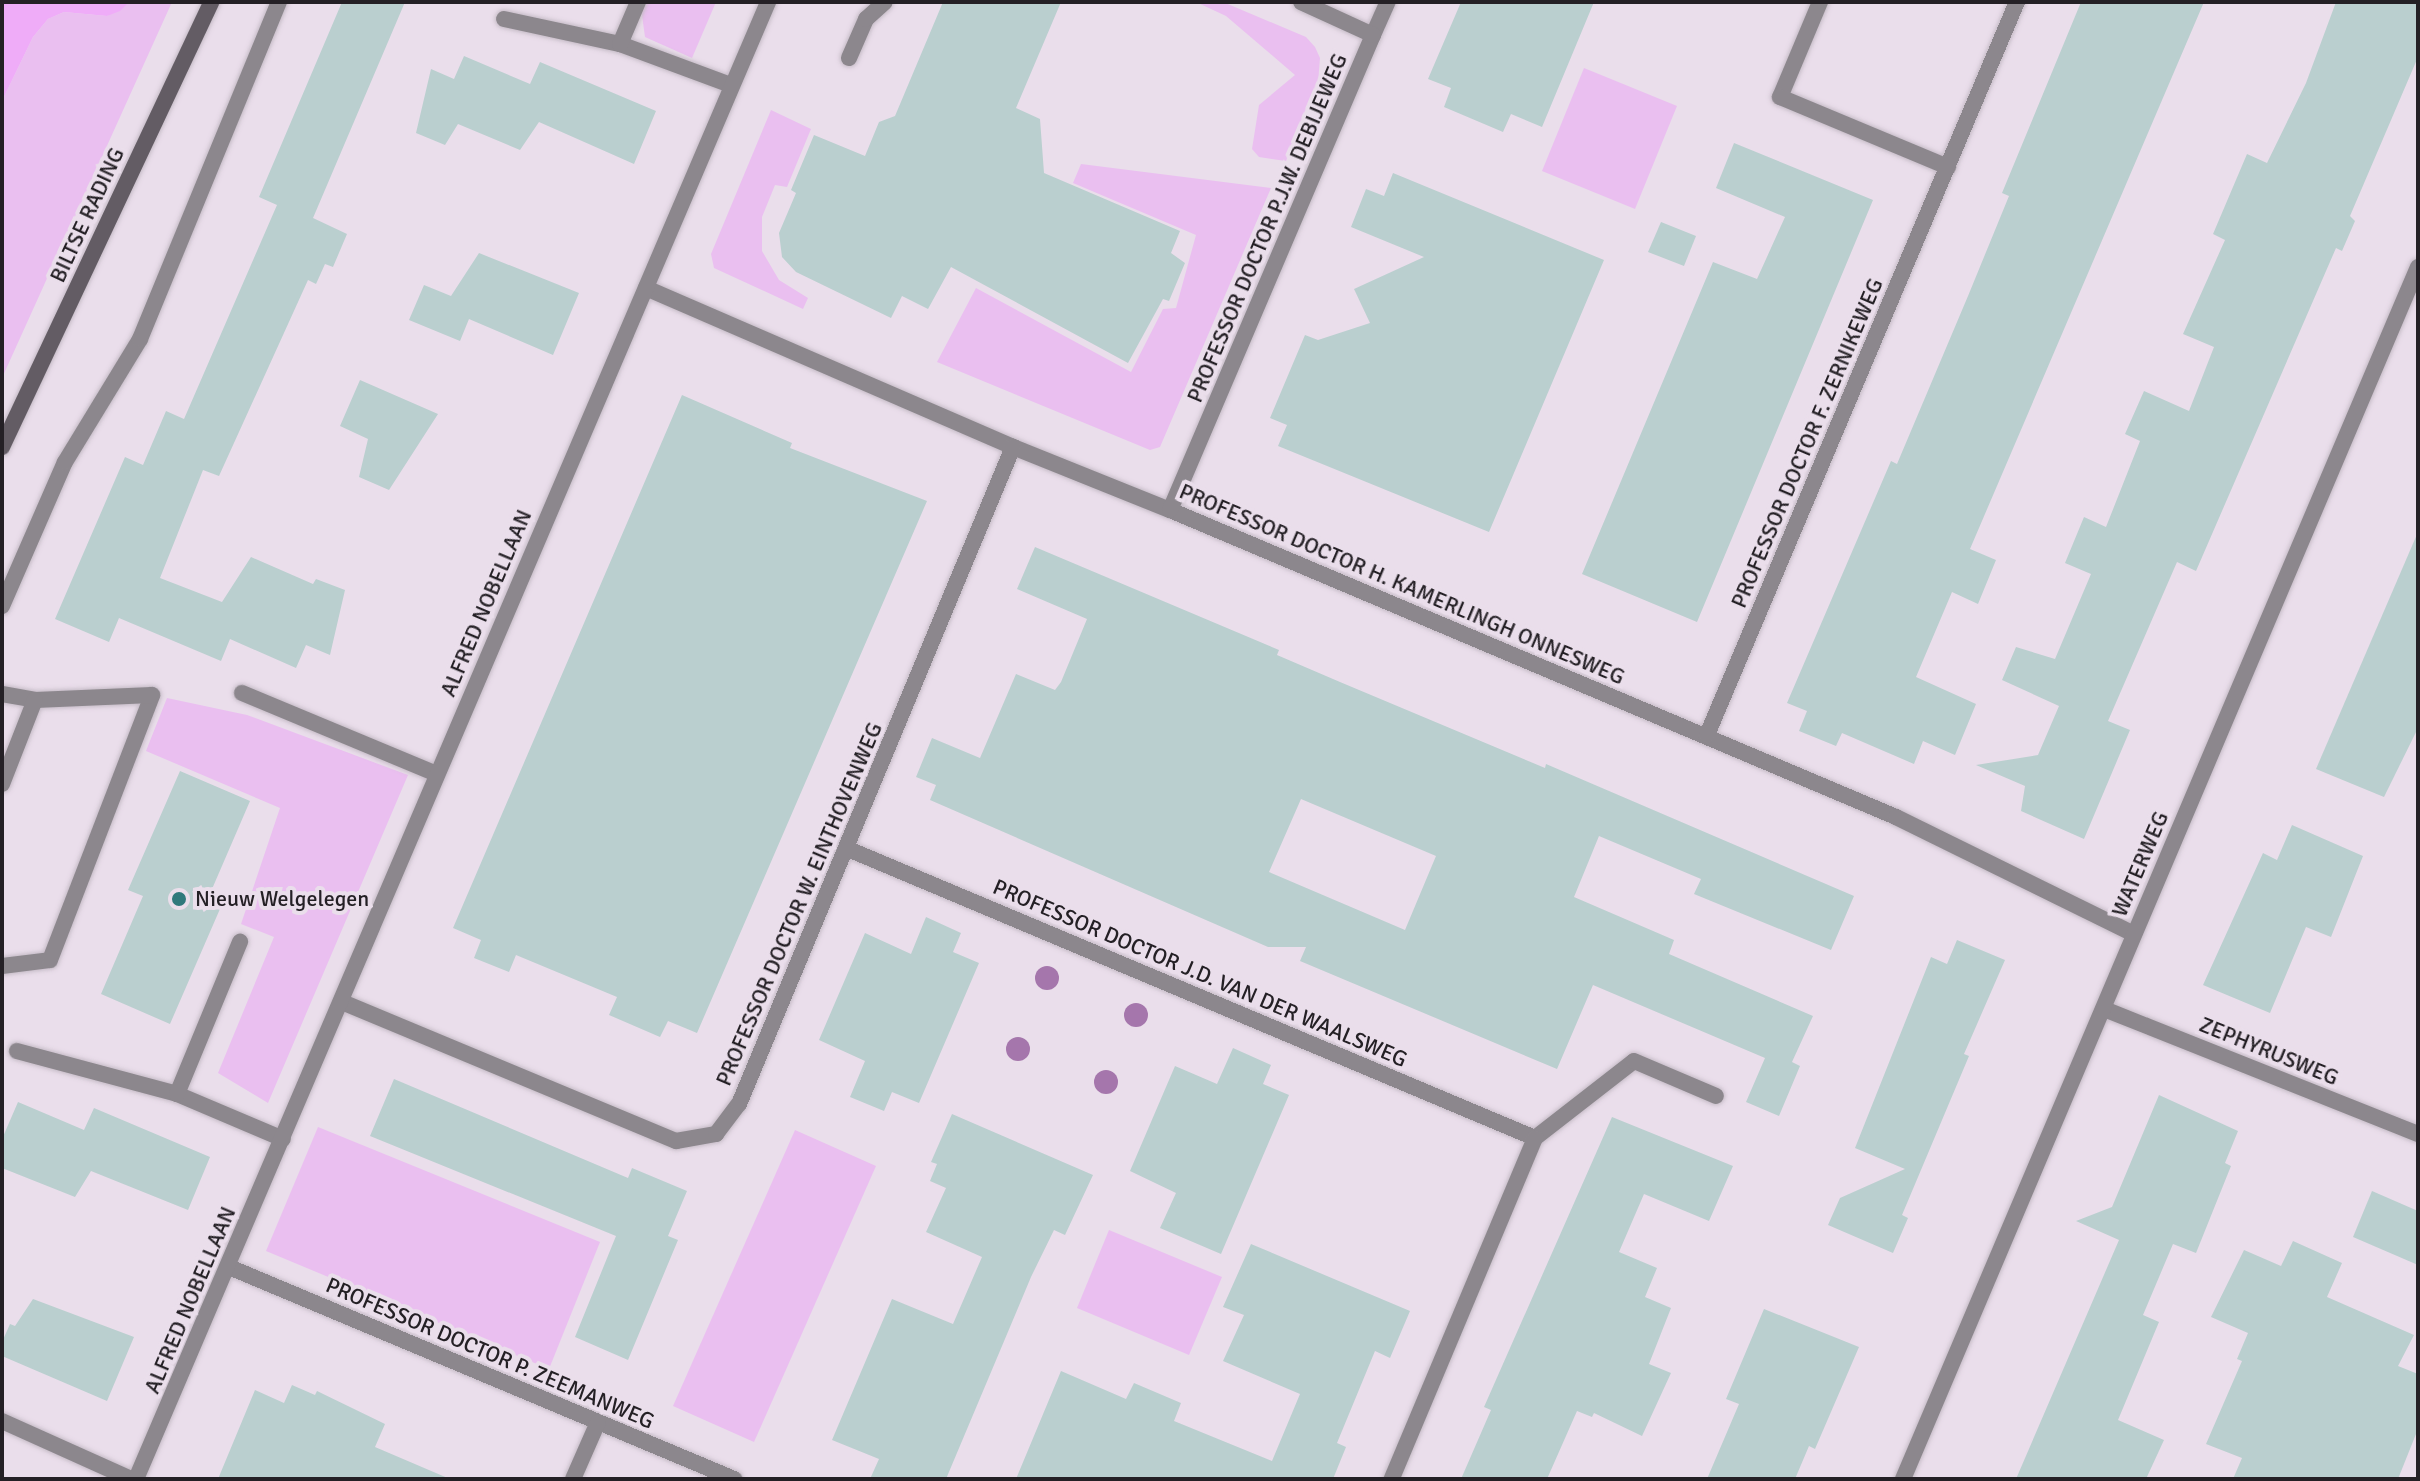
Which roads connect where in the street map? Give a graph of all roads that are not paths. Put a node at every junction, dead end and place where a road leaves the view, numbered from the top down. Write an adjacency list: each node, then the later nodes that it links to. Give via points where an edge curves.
1 (211, 2): 18 (main road, BILTSE RADING)
2 (279, 2): 21 (street, via 140,339 65,462)
3 (638, 2): 12 (street)
4 (768, 2): 14 (street, ALFRED NOBELLAAN)
5 (885, 2): 13 (street, via 866,19)
6 (1301, 2): 11 (street, PROFESSOR DOCTOR P.J.W. DEBIJEWEG)
7 (1388, 2): 11 (street)
8 (1820, 2): 15 (street, via 1780,97)
9 (2017, 2): 15 (street, PROFESSOR DOCTOR F. ZERNIKEWEG)
10 (504, 19): 12 (street)
11 (1373, 35): 20 (street, PROFESSOR DOCTOR P.J.W. DEBIJEWEG)
12 (620, 44): 14 (street)
13 (849, 58)
14 (731, 85): 17 (street, ALFRED NOBELLAAN)
15 (1948, 167): 25 (street, PROFESSOR DOCTOR F. ZERNIKEWEG)
16 (2418, 267): 29 (street, WATERWEG)
17 (646, 288): 19 (street, PROFESSOR DOCTOR H. KAMERLINGH ONNESWEG); 26 (street, ALFRED NOBELLAAN)
18 (2, 447)
19 (1013, 447): 20 (street, PROFESSOR DOCTOR H. KAMERLINGH ONNESWEG); 28 (street, PROFESSOR DOCTOR W. EINTHOVENWEG)
20 (1170, 510): 25 (street, PROFESSOR DOCTOR H. KAMERLINGH ONNESWEG)
21 (2, 606)
22 (242, 693): 26 (street)
23 (2, 694): 24 (street)
24 (35, 700): 27 (street); 31 (street, via 152,695 50,960)
25 (1707, 735): 29 (street, PROFESSOR DOCTOR H. KAMERLINGH ONNESWEG, via 1896,817)
26 (437, 774): 32 (street, ALFRED NOBELLAAN)
27 (2, 784)
28 (848, 849): 32 (street, PROFESSOR DOCTOR W. EINTHOVENWEG, via 739,1104 716,1134 676,1141); 38 (street, PROFESSOR DOCTOR J.D. VAN DER WAALSWEG)
29 (2134, 934): 33 (street, WATERWEG)
30 (240, 942): 35 (street)
31 (2, 966)
32 (342, 1002): 39 (street, ALFRED NOBELLAAN)
33 (2104, 1009): 37 (street, ZEPHYRUSWEG); 47 (street, WATERWEG)
34 (17, 1051): 35 (street)
35 (177, 1094): 39 (street)
36 (1716, 1096): 38 (street, via 1634,1061)
37 (2418, 1134)
38 (1535, 1138): 46 (street)
39 (283, 1139): 40 (street, ALFRED NOBELLAAN)
40 (229, 1267): 42 (street, PROFESSOR DOCTOR P. ZEEMANWEG); 43 (street, ALFRED NOBELLAAN)
41 (2, 1421): 43 (street, ALFRED NOBELLAAN)
42 (598, 1422): 44 (street); 45 (street, PROFESSOR DOCTOR P. ZEEMANWEG)
43 (133, 1479)
44 (573, 1479)
45 (734, 1479)
46 (1392, 1479)
47 (1903, 1479)

